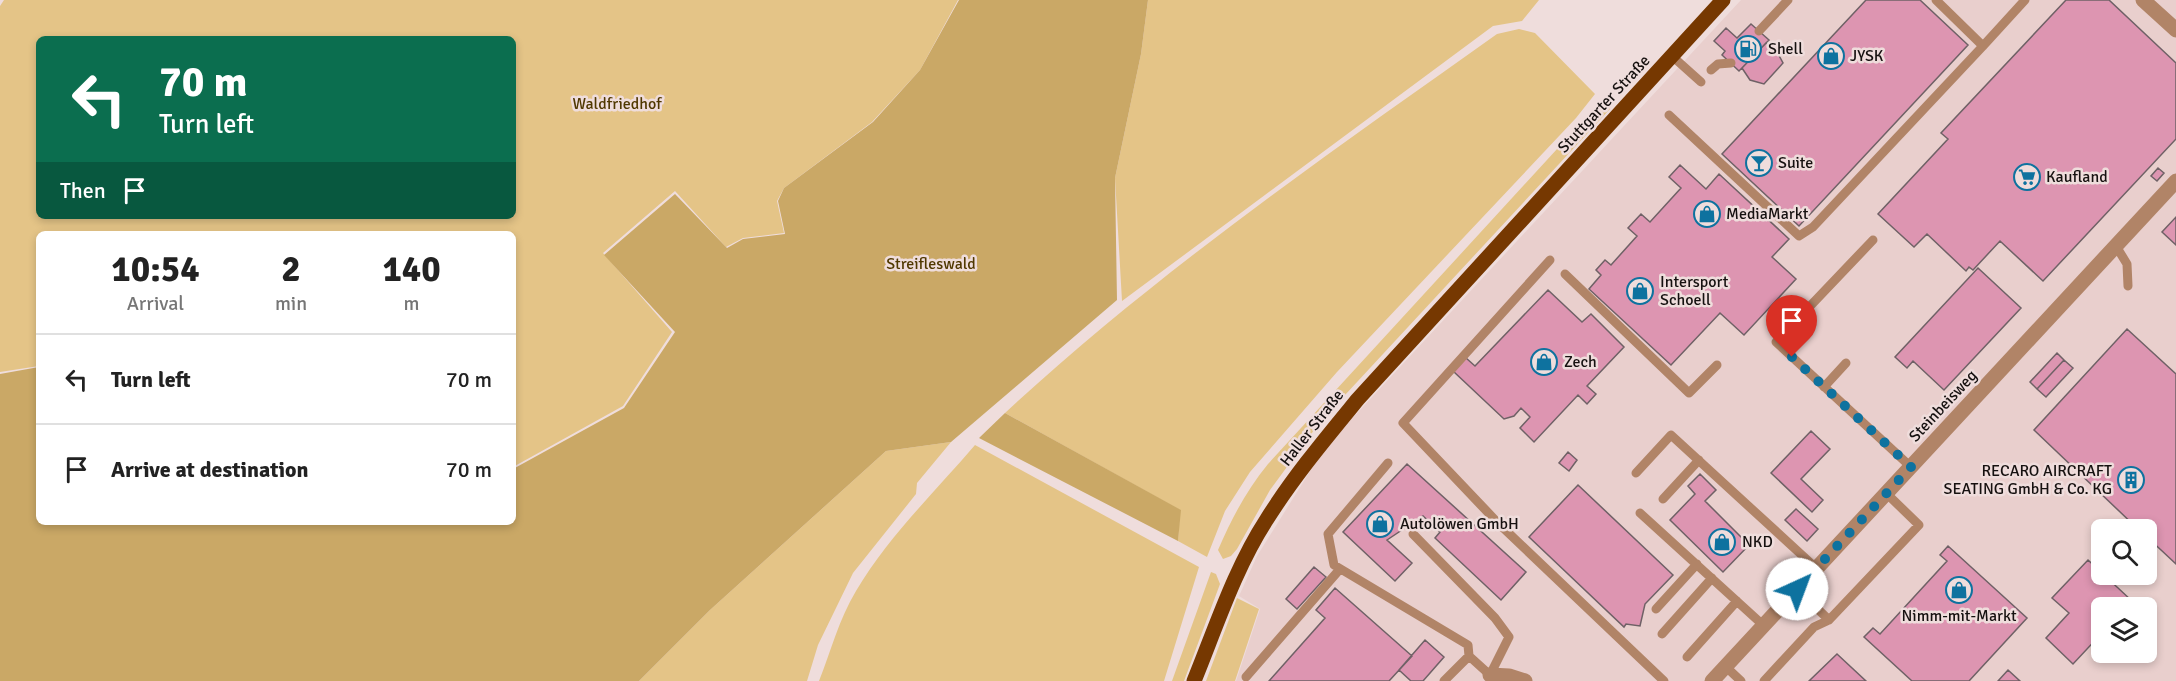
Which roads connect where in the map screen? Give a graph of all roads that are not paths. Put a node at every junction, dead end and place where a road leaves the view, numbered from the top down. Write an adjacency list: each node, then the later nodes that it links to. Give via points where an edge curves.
1 (1723, 0): 9 (main road, Stuttgarter Straße)
2 (1788, 0): 7 (lane)
3 (1936, 0): 8 (lane)
4 (2025, 0): 8 (lane)
5 (2144, 0): 6 (street)
6 (2176, 30)
7 (1760, 32)
8 (1983, 46): 13 (lane, via 1813,227 1798,236)
9 (1672, 57): 12 (lane); 15 (main road, Stuttgarter Straße)
10 (1731, 63): 11 (lane, via 1718,64)
11 (1711, 70)
12 (1701, 82)
13 (1669, 115)
14 (2176, 181): 17 (street, Steinbeisweg)
15 (1510, 232): 47 (main road, Haller Straße, via 1358,399 1272,511 1238,573)
16 (1873, 240): 23 (lane, via 1776,342)
17 (2116, 246): 20 (lane, via 2127,264); 26 (street, Steinbeisweg)
18 (1550, 260): 50 (lane, via 1403,423 1497,522)
19 (1564, 274): 22 (lane, via 1689,393)
20 (2128, 286)
21 (1846, 363): 23 (lane)
22 (1717, 365)
23 (1824, 387): 26 (lane)
24 (1699, 460): 27 (lane, via 1671,435); 29 (lane); 33 (lane)
25 (1388, 464): 34 (lane, via 1328,534 1334,565)
26 (1911, 467): 28 (street, Steinbeisweg)
27 (1636, 472)
28 (1886, 493): 33 (street, Steinbeisweg); 39 (lane, via 1919,525)
29 (1663, 499)
30 (1640, 513): 32 (lane)
31 (1413, 534): 45 (lane, via 1509,637)
32 (1696, 564): 35 (lane); 38 (lane)
33 (1816, 568): 36 (street, Steinbeisweg)
34 (1340, 569): 42 (lane, via 1468,645); 46 (lane)
35 (1712, 578): 37 (lane); 41 (lane)
36 (1797, 589): 39 (lane); 40 (street, Steinbeisweg)
37 (1737, 601): 40 (lane); 43 (lane)
38 (1656, 609)
39 (1829, 620): 53 (lane, via 1814,627)
40 (1763, 625): 44 (street, Steinbeisweg)
41 (1662, 634)
42 (1468, 656): 45 (lane); 48 (lane)
43 (1687, 657)
44 (1725, 666): 51 (street, Steinbeisweg); 52 (lane)
45 (1490, 675): 49 (street)
46 (1246, 677)
47 (1194, 681)
48 (1444, 681)
49 (1525, 681)
50 (1664, 681)
51 (1712, 681)
52 (1741, 681)
53 (1764, 681)

